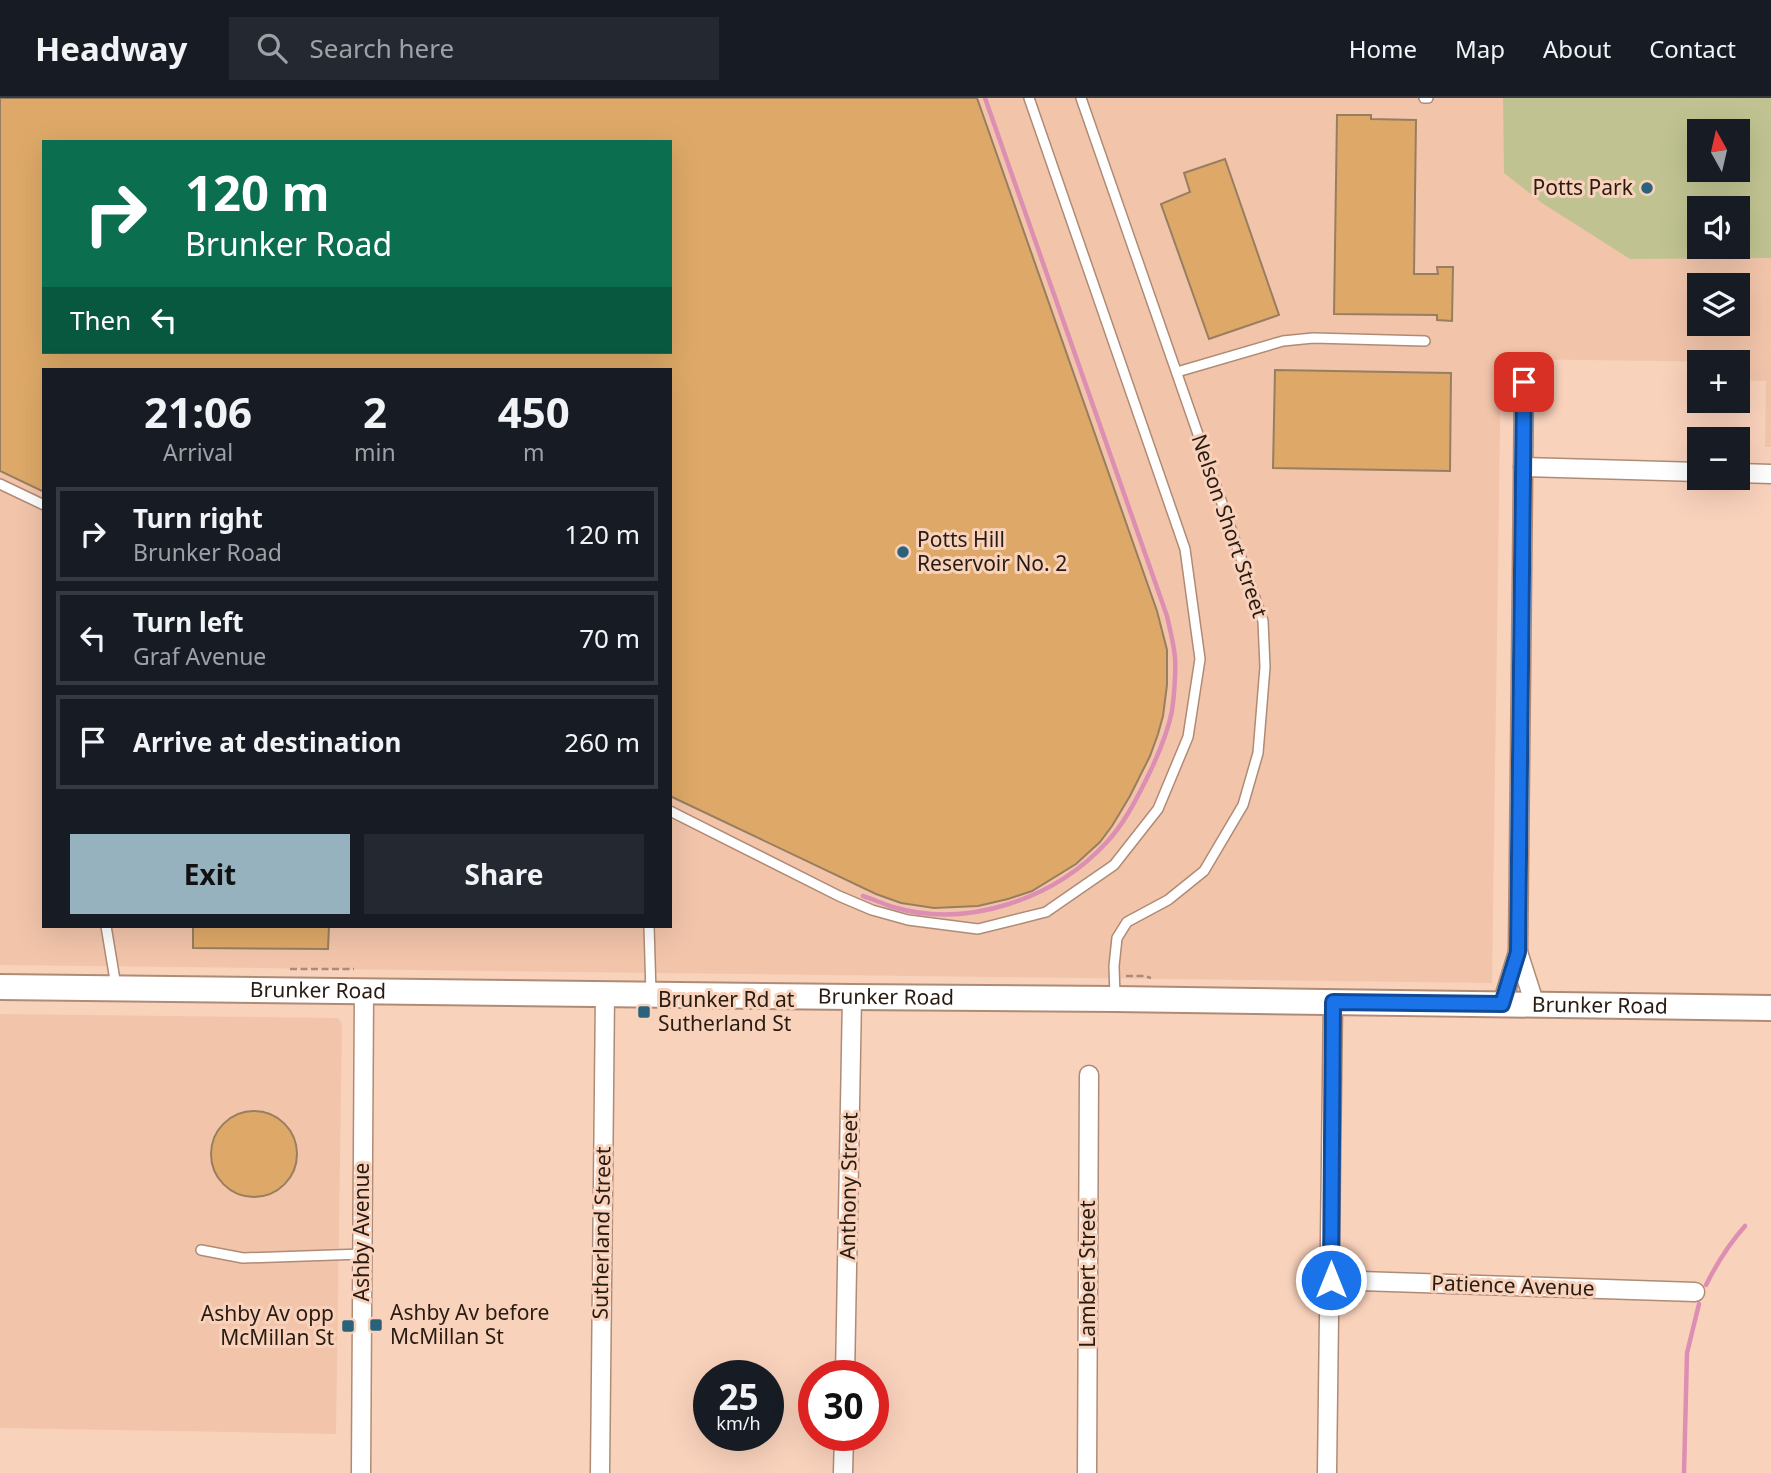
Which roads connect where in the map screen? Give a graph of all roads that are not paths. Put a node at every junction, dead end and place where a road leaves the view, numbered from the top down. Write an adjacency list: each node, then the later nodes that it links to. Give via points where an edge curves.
1 (1029, 98): 12 (lane, via 1185,549 1200,659 1188,737 1158,809 1114,865 1046,912 978,929 872,910)
2 (1081, 98): 4 (lane, Nelson Short Street)
3 (1425, 341): 4 (lane, via 1283,341)
4 (1177, 372): 22 (lane, Nelson Short Street, via 1263,621 1265,667 1258,753 1242,804 1204,871 1168,900 1127,922 1117,938)
5 (1524, 382): 6 (street)
6 (1523, 467): 7 (street); 15 (street)
7 (1687, 472)
8 (1750, 473): 9 (street)
9 (1771, 474)
10 (0, 484): 11 (lane)
11 (42, 504)
12 (672, 812)
13 (106, 928): 17 (lane)
14 (649, 928): 20 (lane)
15 (1518, 952): 24 (street); 25 (street)
16 (0, 987): 17 (main road, Brunker Road)
17 (117, 988): 18 (main road, Brunker Road)
18 (364, 991): 19 (main road, Brunker Road); 29 (street, Ashby Avenue)
19 (605, 993): 20 (main road, Brunker Road); 35 (street, Sutherland Street)
20 (651, 994): 21 (main road, Brunker Road)
21 (852, 997): 22 (main road, Brunker Road); 32 (street, Anthony Street)
22 (1115, 999): 23 (main road, Brunker Road)
23 (1333, 1002): 24 (main road, Brunker Road); 30 (street)
24 (1502, 1004): 25 (main road, Brunker Road)
25 (1535, 1004): 26 (main road, Brunker Road)
26 (1771, 1008)
27 (1089, 1075): 37 (street, Lambert Street)
28 (201, 1250): 29 (lane, via 243,1258)
29 (362, 1254): 34 (street, Ashby Avenue)
30 (1331, 1280): 31 (street, Patience Avenue); 38 (street)
31 (1695, 1292)
32 (845, 1360)
33 (844, 1451): 36 (street)
34 (360, 1473)
35 (600, 1473)
36 (843, 1473)
37 (1087, 1473)
38 (1327, 1473)

